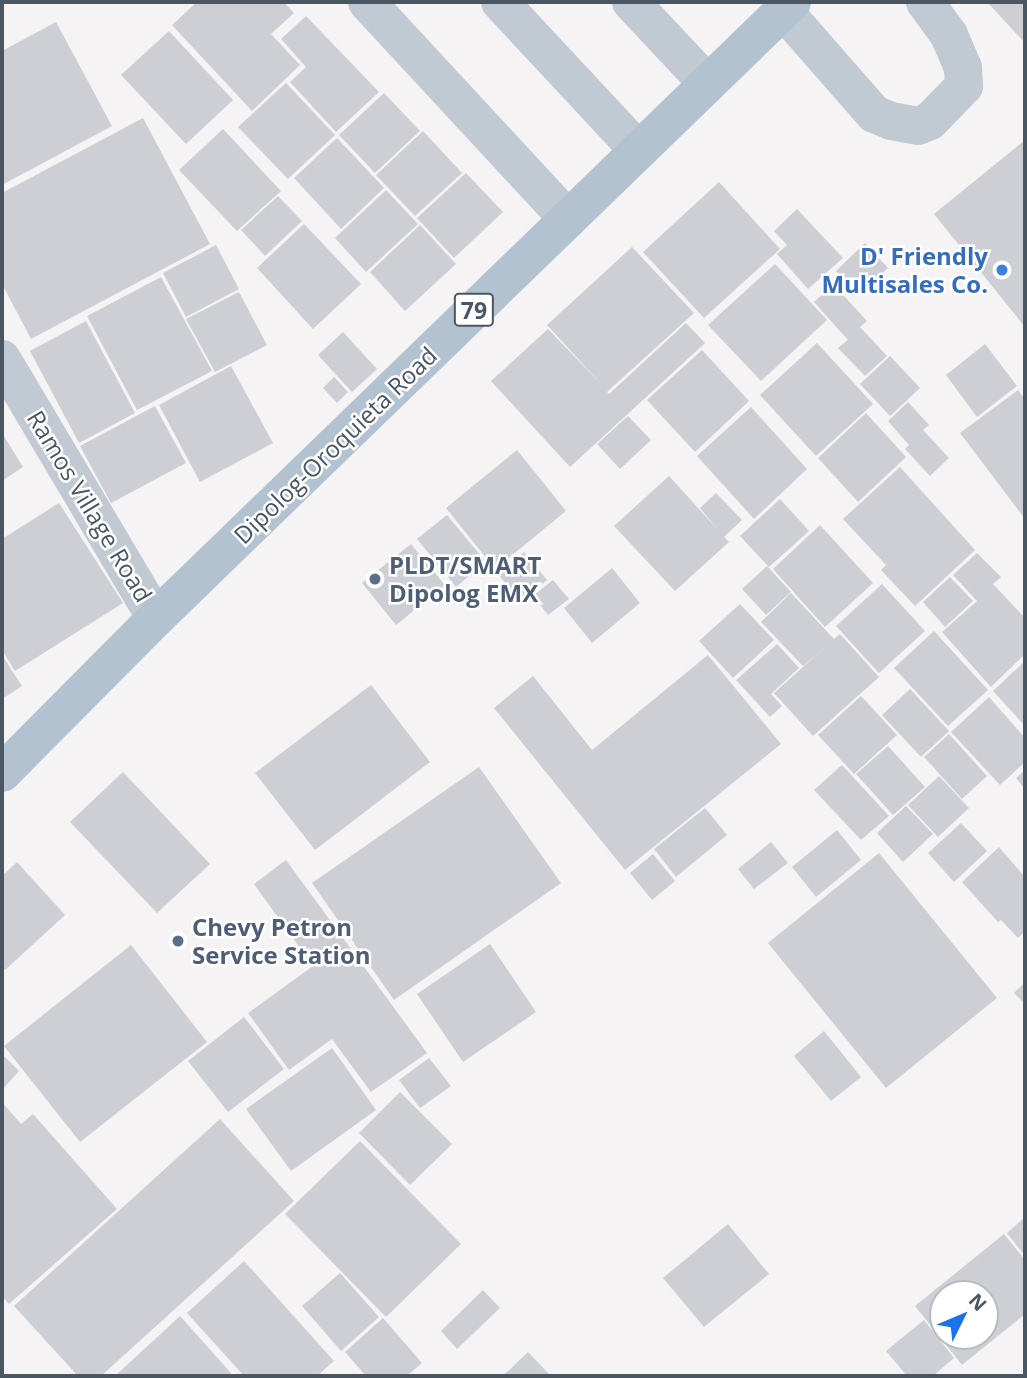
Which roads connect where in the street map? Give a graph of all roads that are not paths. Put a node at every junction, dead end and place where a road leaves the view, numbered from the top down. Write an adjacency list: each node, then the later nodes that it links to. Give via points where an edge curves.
1 (367, 2): 8 (street)
2 (500, 2): 7 (street)
3 (631, 2): 6 (street)
4 (925, 2): 5 (street, via 949,35 963,68 964,86 930,121 918,126 874,114)
5 (787, 6): 6 (main road, Dipolog-Oroquieta Road / 79)
6 (707, 83): 7 (main road, Dipolog-Oroquieta Road / 79)
7 (638, 150): 8 (main road, Dipolog-Oroquieta Road / 79)
8 (568, 219): 10 (main road, Dipolog-Oroquieta Road / 79)
9 (2, 359): 10 (street, Ramos Village Road)
10 (156, 618): 11 (main road, Dipolog-Oroquieta Road / 79)
11 (2, 773)

